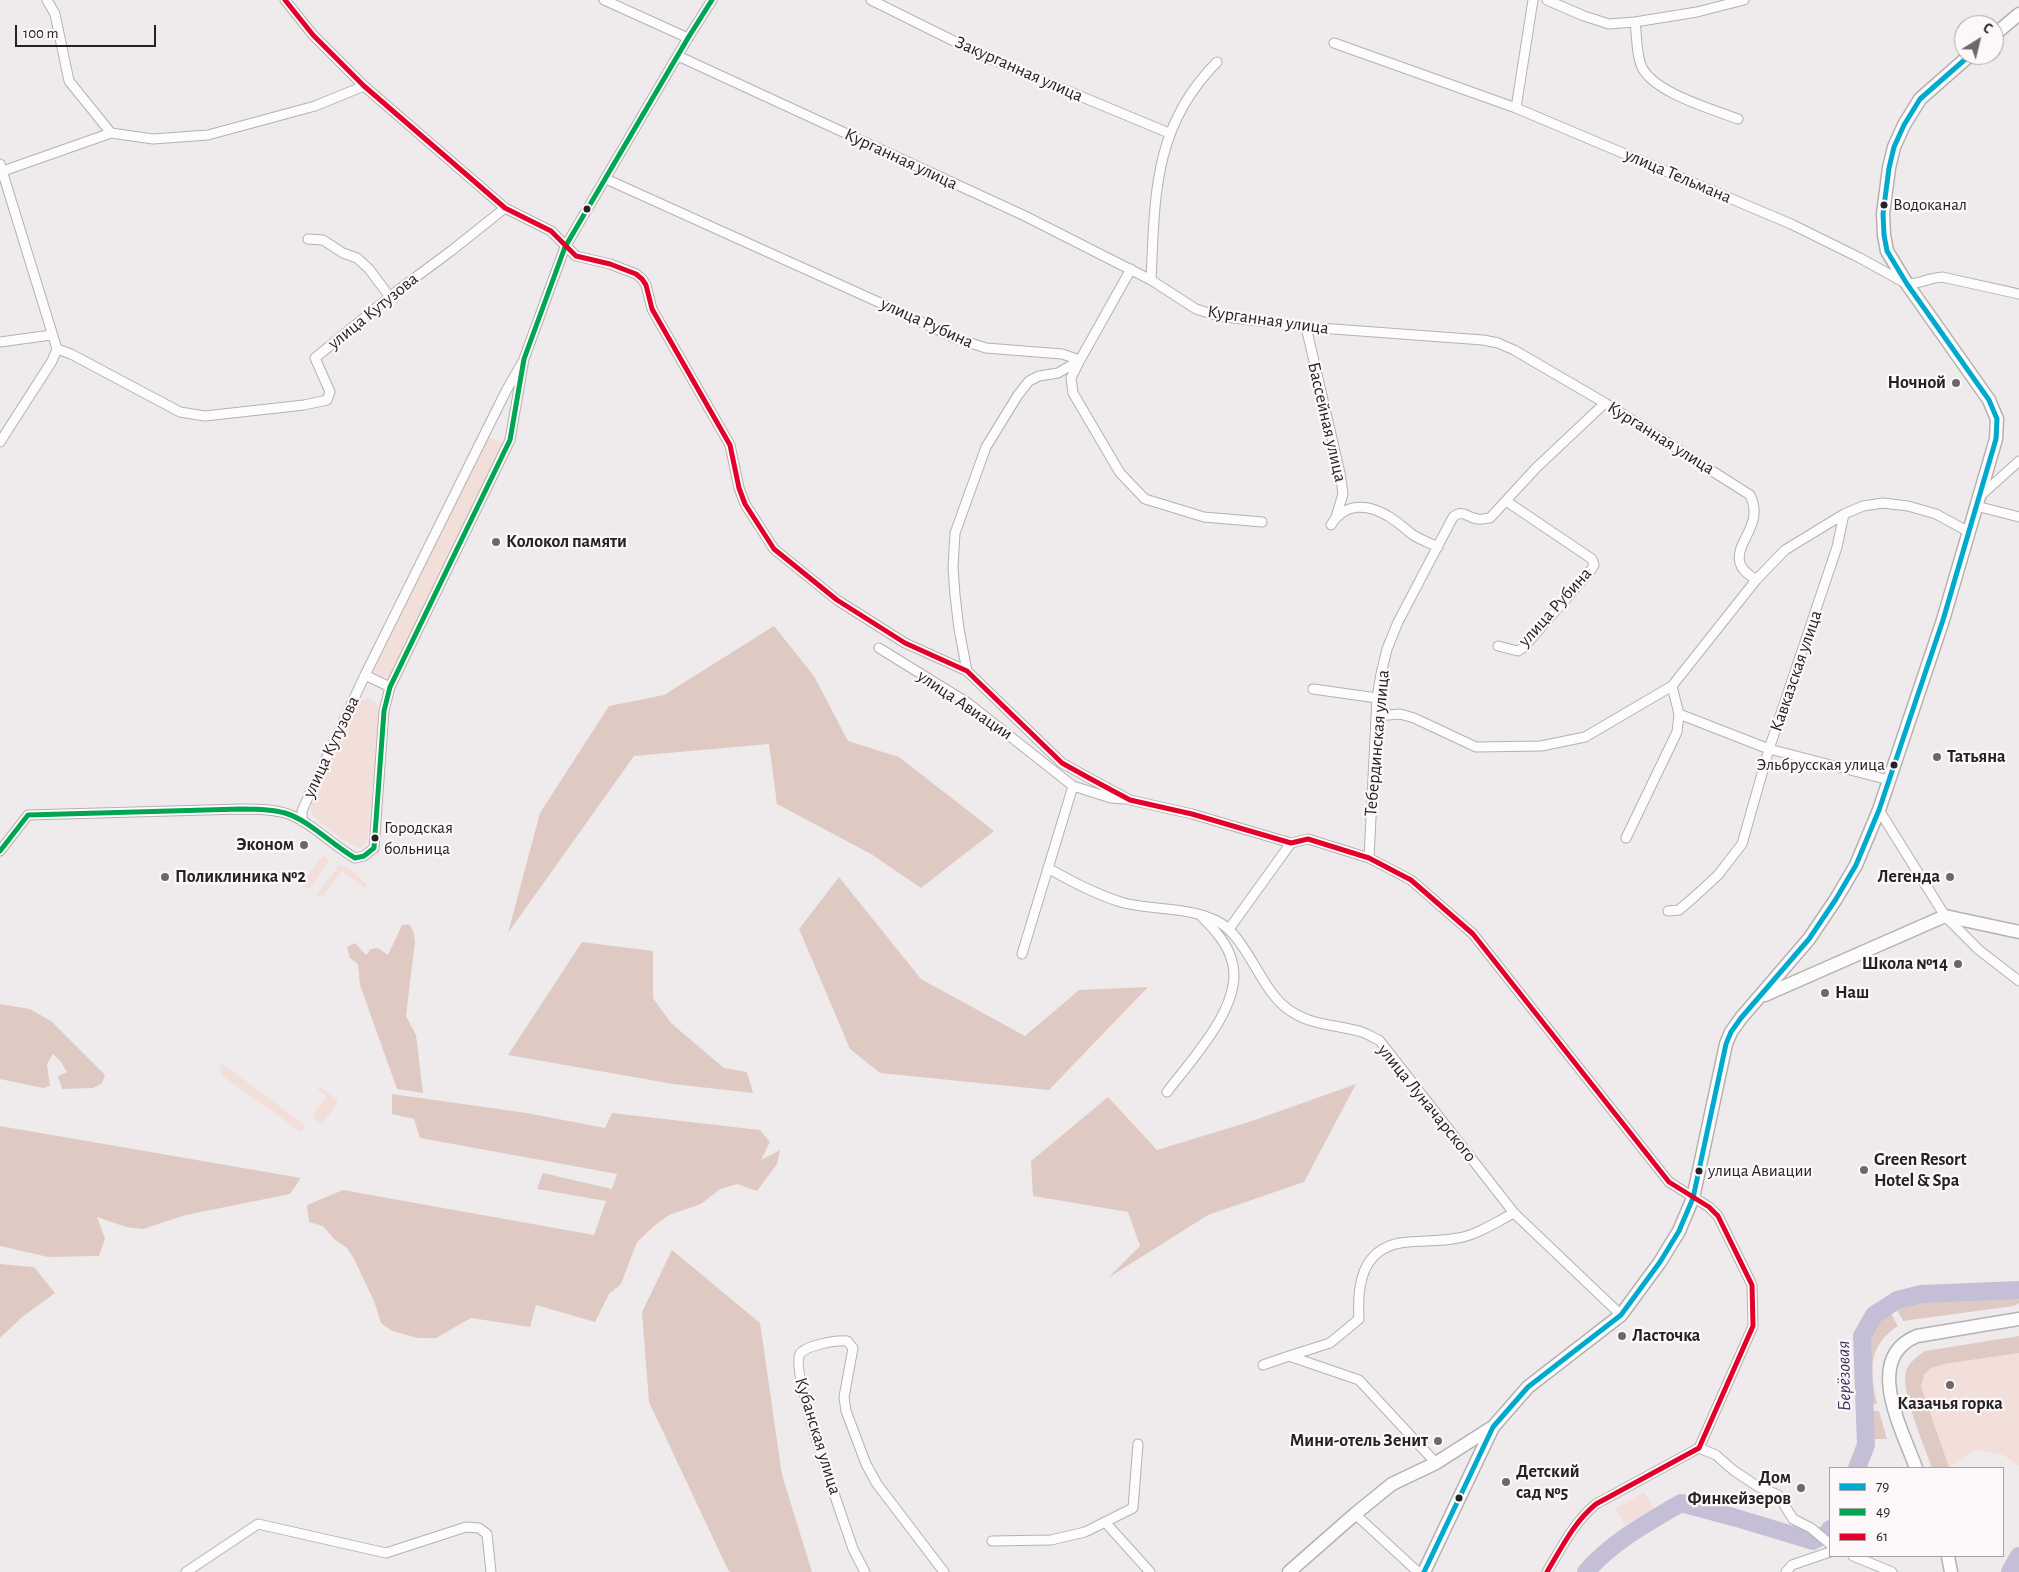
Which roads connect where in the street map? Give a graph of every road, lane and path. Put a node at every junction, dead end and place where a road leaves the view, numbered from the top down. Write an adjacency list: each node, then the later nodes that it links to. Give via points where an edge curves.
1 (47, 0): 20 (street, via 56,14 69,81)
2 (285, 0): 17 (street, via 313,35)
3 (604, 0): 12 (street)
4 (712, 0): 12 (street, улица Кутузова)
5 (870, 0): 21 (street, Закурганная улица, via 986,57)
6 (1533, 0): 18 (street)
7 (1548, 0): 10 (street, via 1610,24)
8 (1744, 0): 10 (street)
9 (2019, 14): 11 (street)
10 (1635, 22): 19 (street, via 1641,65 1650,79 1667,91)
11 (2004, 27)
12 (688, 38): 14 (street, улица Кутузова)
13 (1334, 43): 18 (street, улица Тельмана)
14 (678, 56): 23 (street, улица Кутузова); 27 (street, Курганная улица, via 1025,216)
15 (1217, 62): 21 (street, via 1200,78)
16 (1959, 65): 29 (street, via 1920,99 1894,147 1889,168 1884,235 1887,251)
17 (364, 86): 20 (street, via 316,106 208,135 153,139); 24 (street)
18 (1516, 108): 29 (street, улица Тельмана, via 1791,224)
19 (1738, 119)
20 (112, 133): 22 (street)
21 (1169, 133): 28 (street, via 1155,193)
22 (1, 168): 33 (street)
23 (606, 178): 26 (street, улица Кутузова); 37 (street, улица Рубина, via 955,338 986,348 1062,354)
24 (505, 208): 26 (street, via 551,231); 31 (street, улица Кутузова)
25 (308, 239): 31 (street, via 323,240 356,258)
26 (565, 246): 36 (street, улица Кутузова); 53 (street, улица Авиации, via 576,256 610,264 642,279 652,309 730,445 745,504 774,549 845,605 905,643)
27 (1131, 269): 28 (street, Курганная улица); 37 (street)
28 (1151, 280): 32 (street, Курганная улица, via 1196,309 1218,316)
29 (1907, 284): 30 (street, via 1942,277); 42 (street, via 1989,400 1997,419 1996,439)
30 (2019, 294)
31 (390, 296): 35 (street, улица Кутузова, via 315,358 330,392 327,400 304,405 205,416 180,412)
32 (1306, 327): 38 (street, Курганная улица, via 1498,343); 44 (street, Бассейная улица, via 1340,474 1343,494)
33 (51, 336): 34 (street); 35 (street)
34 (0, 342)
35 (57, 349): 39 (street)
36 (524, 359): 54 (street, улица Кутузова); 56 (street, улица Кутузова, via 510,440)
37 (1080, 360): 46 (street, via 1071,378 1073,393 1120,473 1145,499 1204,517); 53 (street, via 1058,373 1029,381 986,447 976,474 955,533 953,567)
38 (1605, 403): 41 (street, Тебердинская улица); 50 (street, Курганная улица, via 1750,495 1754,516 1740,552 1740,562 1745,572)
39 (0, 442)
40 (2019, 461): 42 (street)
41 (1506, 501): 49 (street, Тебердинская улица, via 1490,518 1477,519 1458,513); 51 (street, улица Рубина, via 1592,559 1594,565 1524,647 1518,650)
42 (1977, 502): 45 (street); 48 (street)
43 (1844, 514): 48 (street, via 1863,506 1883,503 1908,506 1936,514); 50 (street, via 1785,550); 61 (street, Кавказская улица, via 1832,565)
44 (1336, 517): 47 (street); 49 (street, via 1354,507 1370,509 1388,515 1414,536)
45 (2019, 517)
46 (1262, 522)
47 (1330, 525)
48 (1968, 532): 62 (street)
49 (1438, 547): 58 (street, Тебердинская улица, via 1394,631)
50 (1756, 580): 55 (street)
51 (1498, 646)
52 (879, 648): 63 (street, улица Авиации, via 968,703)
53 (967, 671): 64 (street, улица Авиации, via 1062,762)
54 (365, 675): 56 (street, улица Кутузова); 66 (street, улица Кутузова, via 302,811)
55 (1672, 686): 59 (street); 60 (street, via 1585,737 1541,746 1476,747 1414,718 1400,714)
56 (390, 687): 66 (street, улица Кутузова, via 384,711 374,848 355,858)
57 (1312, 689): 58 (street)
58 (1377, 698): 60 (street, Тебердинская улица)
59 (1679, 714): 61 (street); 67 (street, via 1677,732)
60 (1377, 716): 70 (street, Тебердинская улица)
61 (1769, 749): 62 (street); 72 (street, Кавказская улица, via 1742,844 1718,875 1693,898 1679,910)
62 (1888, 780): 65 (street)
63 (1073, 786): 64 (street, улица Авиации, via 1111,798); 71 (street)
64 (1130, 800): 68 (street, улица Авиации)
65 (1879, 810): 74 (street); 79 (street, via 1856,865 1836,899 1809,939)
66 (302, 821): 69 (street, улица Кутузова, via 286,813 241,808 28,815)
67 (1626, 838)
68 (1291, 843): 70 (street, улица Авиации, via 1308,839); 75 (street)
69 (0, 851)
70 (1369, 858): 81 (street, улица Авиации, via 1411,880 1473,934 1670,1182)
71 (1048, 868): 73 (street, улица Луначарского, via 1079,886 1124,902); 77 (street)
72 (1668, 911)
73 (1200, 915): 75 (street, улица Луначарского); 80 (street, via 1224,942 1233,962 1230,1002 1222,1018)
74 (1944, 916): 76 (street); 78 (street, via 1979,950); 79 (street)
75 (1229, 929): 82 (street, улица Луначарского, via 1282,1005 1295,1016 1325,1026 1362,1032 1379,1040)
76 (2019, 932)
77 (1022, 954)
78 (2019, 981)
79 (1760, 997): 81 (street, via 1741,1018 1726,1044)
80 (1167, 1092)
81 (1692, 1198): 83 (street, via 1679,1231); 89 (street, улица Авиации, via 1718,1216 1752,1285 1753,1326)
82 (1514, 1213): 83 (street, улица Луначарского); 85 (street, via 1459,1238 1399,1244 1382,1249 1369,1262 1361,1279 1357,1297 1359,1319 1330,1343)
83 (1621, 1315): 87 (street, via 1528,1387)
84 (2019, 1319): 91 (street, via 1917,1336 1896,1352 1888,1383)
85 (1289, 1356): 86 (street); 90 (street, via 1359,1380)
86 (1263, 1365)
87 (1493, 1427): 90 (street); 106 (street)
88 (1138, 1444): 93 (street, via 1133,1508)
89 (1699, 1448): 95 (street, via 1716,1455 1749,1481 1778,1495 1793,1519 1812,1528); 107 (street, via 1585,1512)
90 (1436, 1463): 92 (street, via 1392,1484)
91 (1916, 1467)
92 (1355, 1514): 104 (street); 105 (street)
93 (1105, 1522): 94 (street, via 1085,1532 1051,1540); 103 (street)
94 (992, 1541)
95 (1829, 1543)
96 (1829, 1552): 108 (street, via 1792,1565)
97 (1855, 1557): 109 (street)
98 (1948, 1557): 110 (street)
99 (186, 1572): 100 (street, via 258,1524 386,1553 466,1527 479,1528 487,1534)
100 (491, 1572)
101 (865, 1572): 102 (street, Кубанская улица, via 853,1549 806,1404 797,1363 807,1348 839,1341 847,1342 852,1348 844,1397 866,1464 877,1484)
102 (944, 1572)
103 (1150, 1572)
104 (1289, 1572)
105 (1418, 1572)
106 (1424, 1572)
107 (1547, 1572)
108 (1786, 1572)
109 (1892, 1572)
110 (1951, 1572)

